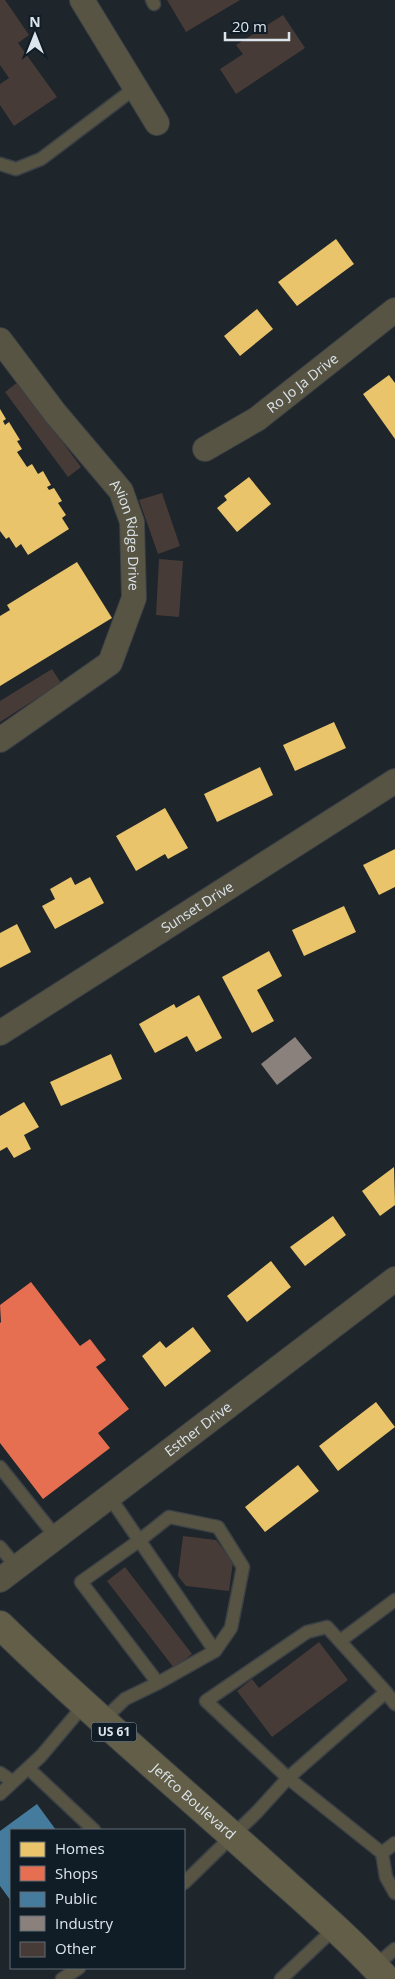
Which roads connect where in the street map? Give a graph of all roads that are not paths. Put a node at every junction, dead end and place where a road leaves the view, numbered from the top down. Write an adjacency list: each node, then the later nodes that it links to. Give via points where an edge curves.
1 (85, 1): 2 (street)
2 (135, 88): 3 (street); 4 (lane, via 41,158 16,169)
3 (157, 124)
4 (0, 164)
5 (395, 310): 7 (street, Ro Jo Ja Drive, via 257,419)
6 (1, 344): 8 (street, Avion Ridge Drive, via 121,491 132,522 134,598 110,663)
7 (205, 449)
8 (0, 740)
9 (395, 781): 10 (street, Sunset Drive)
10 (0, 1033)
11 (395, 1278): 13 (street, Esther Drive)
12 (0, 1467): 14 (lane)
13 (109, 1496): 14 (street, Esther Drive); 15 (lane)
14 (56, 1537): 17 (street, Esther Drive)
15 (140, 1540): 21 (lane); 21 (lane, via 169,1517 218,1527 243,1568 232,1628); 22 (lane, via 81,1582)
16 (0, 1547): 17 (lane)
17 (8, 1573)
18 (395, 1600): 20 (lane)
19 (0, 1625): 25 (main road, Jeffco Boulevard / US 61)
20 (340, 1641): 23 (lane); 28 (lane, via 327,1627 307,1632 206,1701)
21 (215, 1651): 22 (lane)
22 (158, 1683): 25 (lane)
23 (386, 1692): 24 (lane); 28 (lane)
24 (395, 1704)
25 (93, 1713): 26 (lane); 32 (main road, Jeffco Boulevard / US 61)
26 (28, 1768): 29 (lane); 31 (lane)
27 (0, 1773): 29 (lane)
28 (288, 1778): 32 (lane); 34 (lane)
29 (13, 1782): 30 (lane)
30 (0, 1794)
31 (93, 1829)
32 (232, 1836): 35 (lane); 37 (main road, Jeffco Boulevard / US 61)
33 (395, 1843): 34 (lane)
34 (382, 1853): 36 (lane, via 386,1877)
35 (185, 1882)
36 (395, 1893)
37 (335, 1928): 40 (main road, Jeffco Boulevard / US 61); 42 (lane)
38 (395, 1949): 40 (lane)
39 (77, 1969): 41 (lane)
40 (380, 1973)
41 (62, 1979)
42 (281, 1979)

